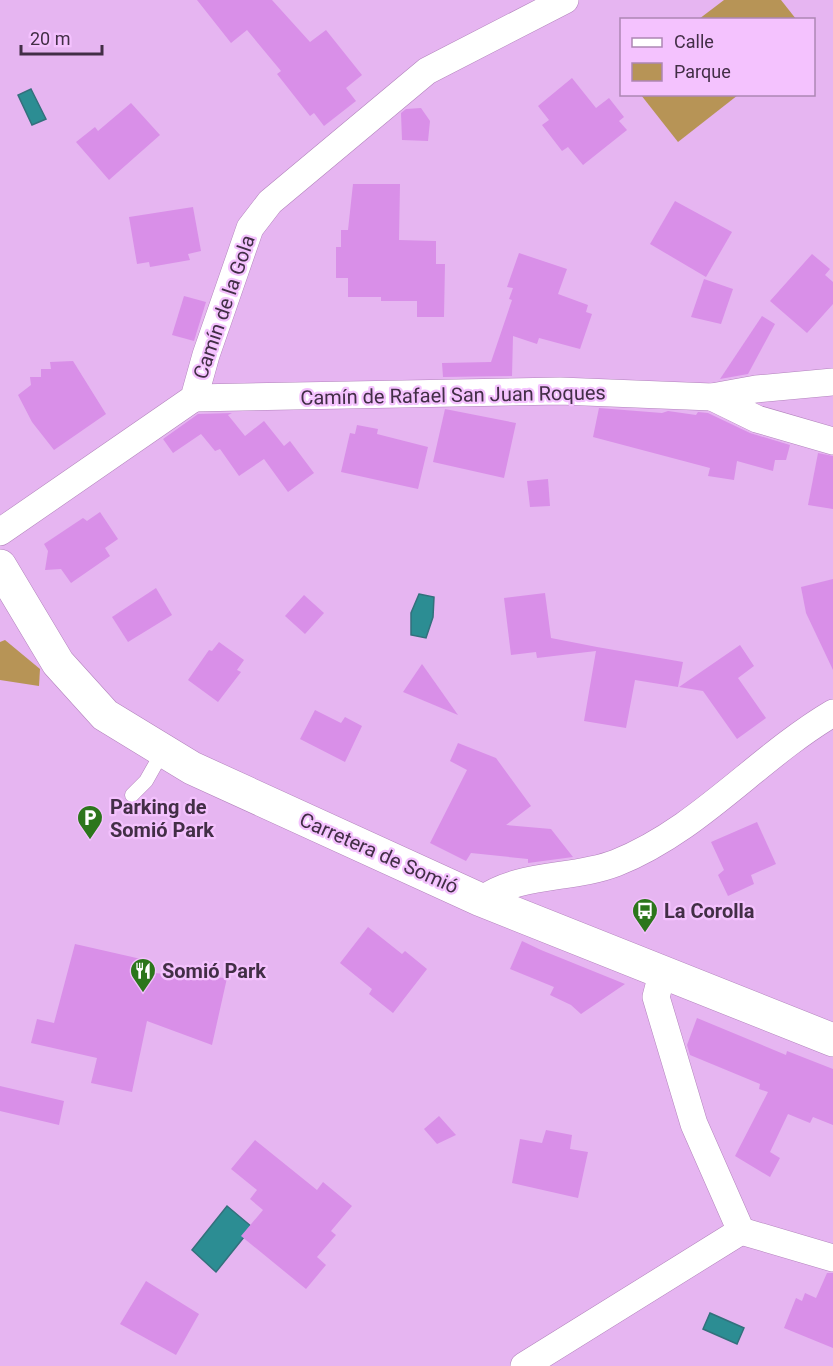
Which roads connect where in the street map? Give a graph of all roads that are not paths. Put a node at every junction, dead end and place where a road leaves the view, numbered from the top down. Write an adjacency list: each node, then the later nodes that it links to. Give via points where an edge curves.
1 (566, 0): 4 (street, Camín de la Gola, via 427,71 270,202 250,228)
2 (833, 382): 3 (street, Camín de Rafael San Juan Roques)
3 (712, 397): 4 (street, Camín de Rafael San Juan Roques, via 560,391); 5 (street, Camín de Rafael San Juan Roques, via 757,419)
4 (194, 398): 6 (street, Camín de la Gola)
5 (833, 441)
6 (0, 532)
7 (0, 566): 9 (street, Carretera de Somió, via 58,663 105,715)
8 (833, 713): 11 (street, via 800,733 692,822 615,863 498,888)
9 (163, 751): 10 (lane, via 146,781); 11 (street, Carretera de Somió, via 192,768)
10 (132, 795)
11 (480, 900): 12 (street, Carretera de Somió)
12 (662, 974): 13 (street, Carretera de Somió); 14 (street, via 656,997 694,1124)
13 (833, 1040)
14 (741, 1231): 15 (street); 16 (street)
15 (833, 1258)
16 (524, 1366)

